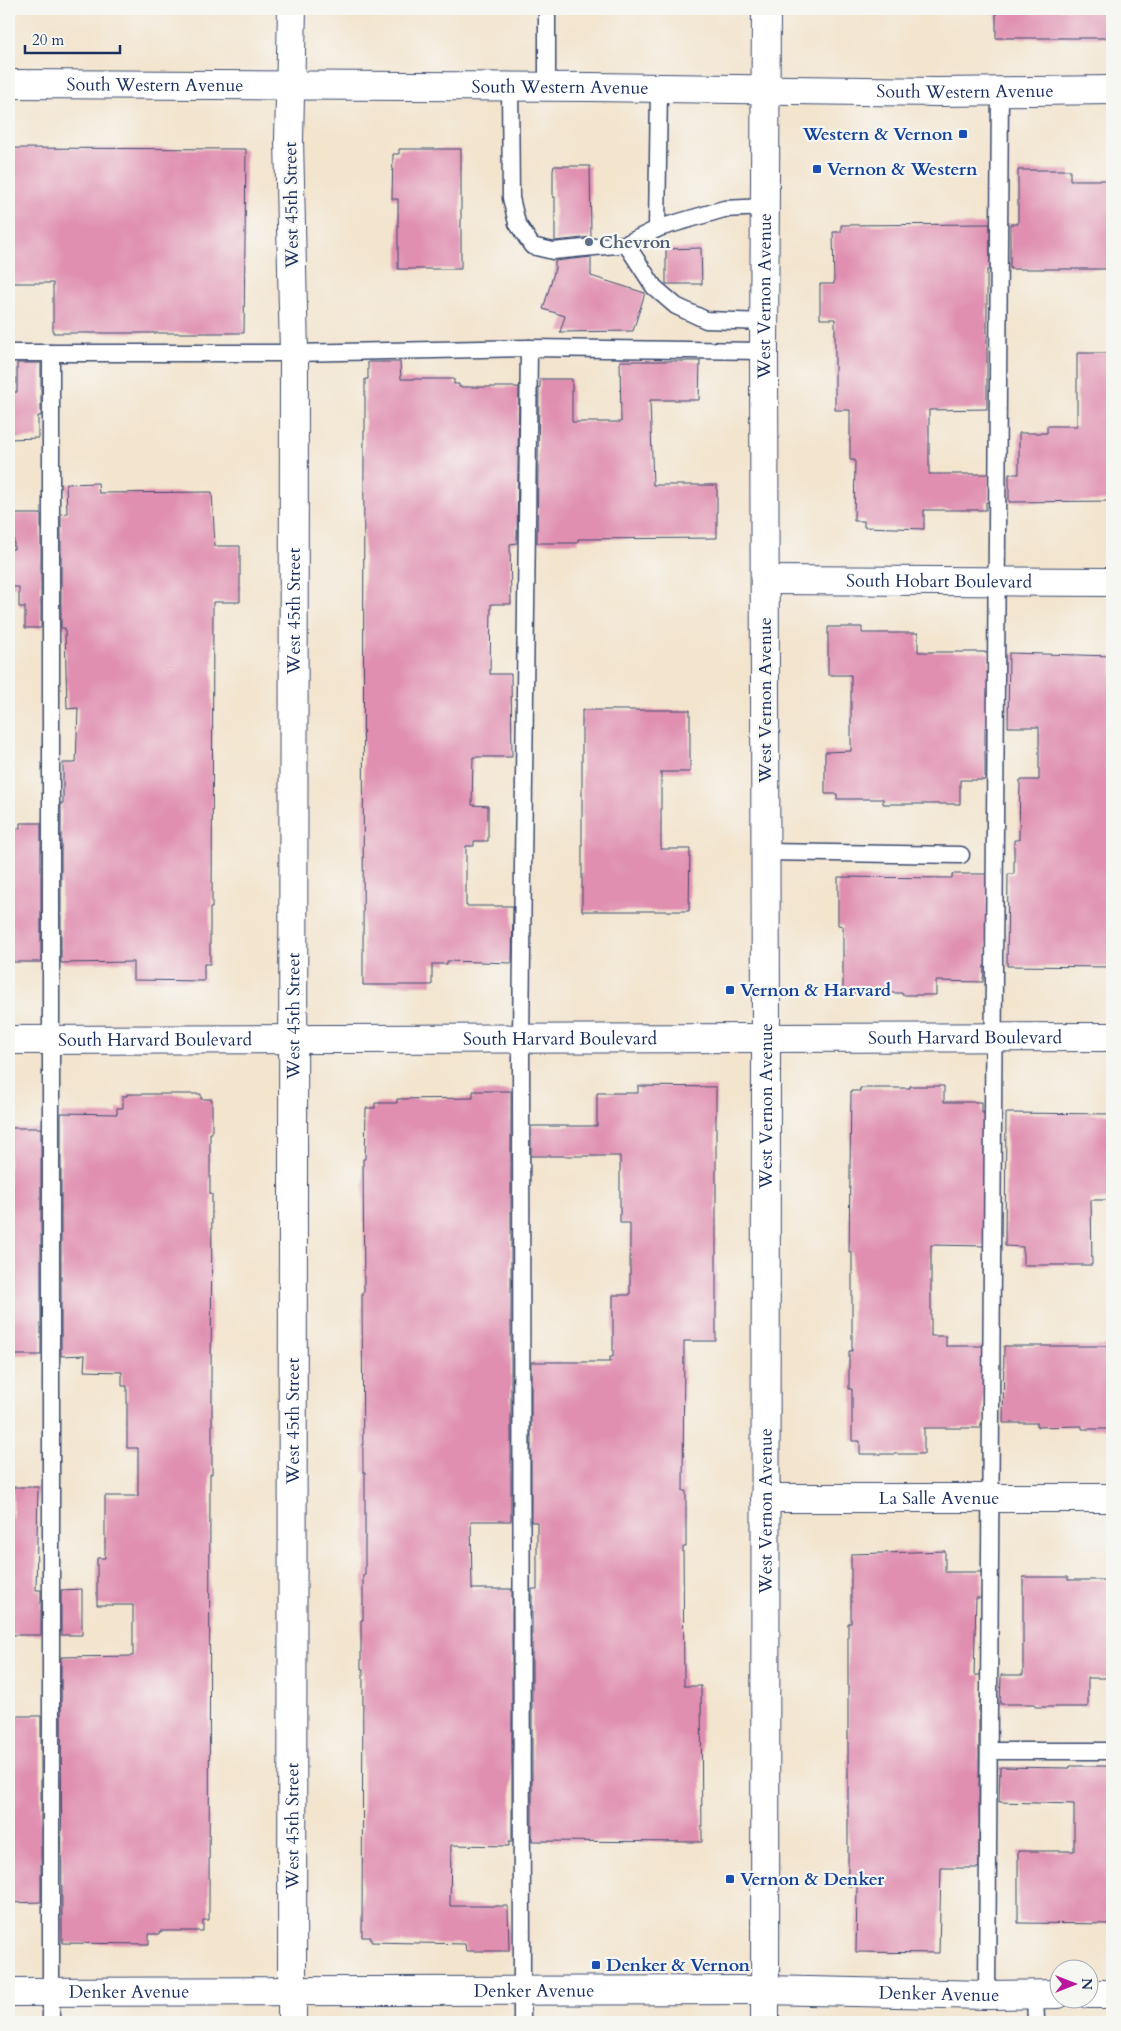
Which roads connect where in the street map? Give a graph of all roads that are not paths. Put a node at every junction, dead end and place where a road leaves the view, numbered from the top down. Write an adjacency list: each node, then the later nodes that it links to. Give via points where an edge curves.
1 (292, 9): 5 (street, West 45th Street)
2 (547, 9): 7 (lane)
3 (766, 9): 9 (street, West Vernon Avenue)
4 (9, 84): 5 (street, South Western Avenue)
5 (290, 85): 6 (street, South Western Avenue); 20 (street, West 45th Street)
6 (510, 87): 7 (street, South Western Avenue); 14 (lane, via 511,198 517,223 532,246 553,252)
7 (547, 87): 8 (street, South Western Avenue)
8 (659, 88): 9 (street, South Western Avenue); 13 (lane)
9 (766, 90): 11 (street, South Western Avenue); 12 (street, West Vernon Avenue)
10 (1112, 90): 11 (street, South Western Avenue)
11 (1000, 91): 22 (lane)
12 (765, 207): 13 (lane, via 724,210); 15 (street, West Vernon Avenue)
13 (657, 229): 14 (lane)
14 (626, 244): 15 (lane, via 654,287 676,306 706,320)
15 (765, 322): 17 (street, West Vernon Avenue)
16 (529, 348): 17 (lane); 20 (lane); 28 (lane)
17 (764, 351): 21 (street, West Vernon Avenue)
18 (9, 353): 19 (lane)
19 (51, 353): 20 (lane); 32 (lane)
20 (294, 353): 30 (street, West 45th Street)
21 (765, 580): 22 (street, South Hobart Boulevard); 24 (street, West Vernon Avenue)
22 (1000, 582): 23 (street, South Hobart Boulevard); 26 (lane)
23 (1112, 582)
24 (765, 852): 25 (lane); 29 (street, West Vernon Avenue)
25 (961, 855)
26 (996, 1037): 27 (street, South Harvard Boulevard); 29 (street, South Harvard Boulevard); 33 (lane)
27 (1112, 1037)
28 (521, 1038): 29 (street, South Harvard Boulevard); 30 (street, South Harvard Boulevard); 40 (lane)
29 (766, 1038): 34 (street, West Vernon Avenue)
30 (293, 1039): 32 (street, South Harvard Boulevard); 39 (street, West 45th Street)
31 (9, 1040): 32 (street, South Harvard Boulevard)
32 (51, 1040): 42 (lane)
33 (993, 1497): 34 (street, La Salle Avenue); 35 (street, La Salle Avenue); 36 (lane)
34 (765, 1498): 38 (street, West Vernon Avenue)
35 (1112, 1498)
36 (990, 1751): 37 (lane); 46 (lane)
37 (1112, 1752)
38 (765, 1990): 40 (street, Denker Avenue); 46 (street, Denker Avenue); 50 (street, West Vernon Avenue)
39 (292, 1991): 40 (street, Denker Avenue); 42 (street, Denker Avenue); 48 (street, West 45th Street)
40 (522, 1991): 49 (lane)
41 (9, 1992): 42 (street, Denker Avenue)
42 (51, 1992): 47 (lane)
43 (1047, 1994): 46 (street, Denker Avenue); 51 (lane)
44 (1098, 1994): 45 (street)
45 (1112, 1994)
46 (986, 1995)
47 (51, 2022)
48 (292, 2022)
49 (522, 2022)
50 (765, 2022)
51 (1036, 2022)

